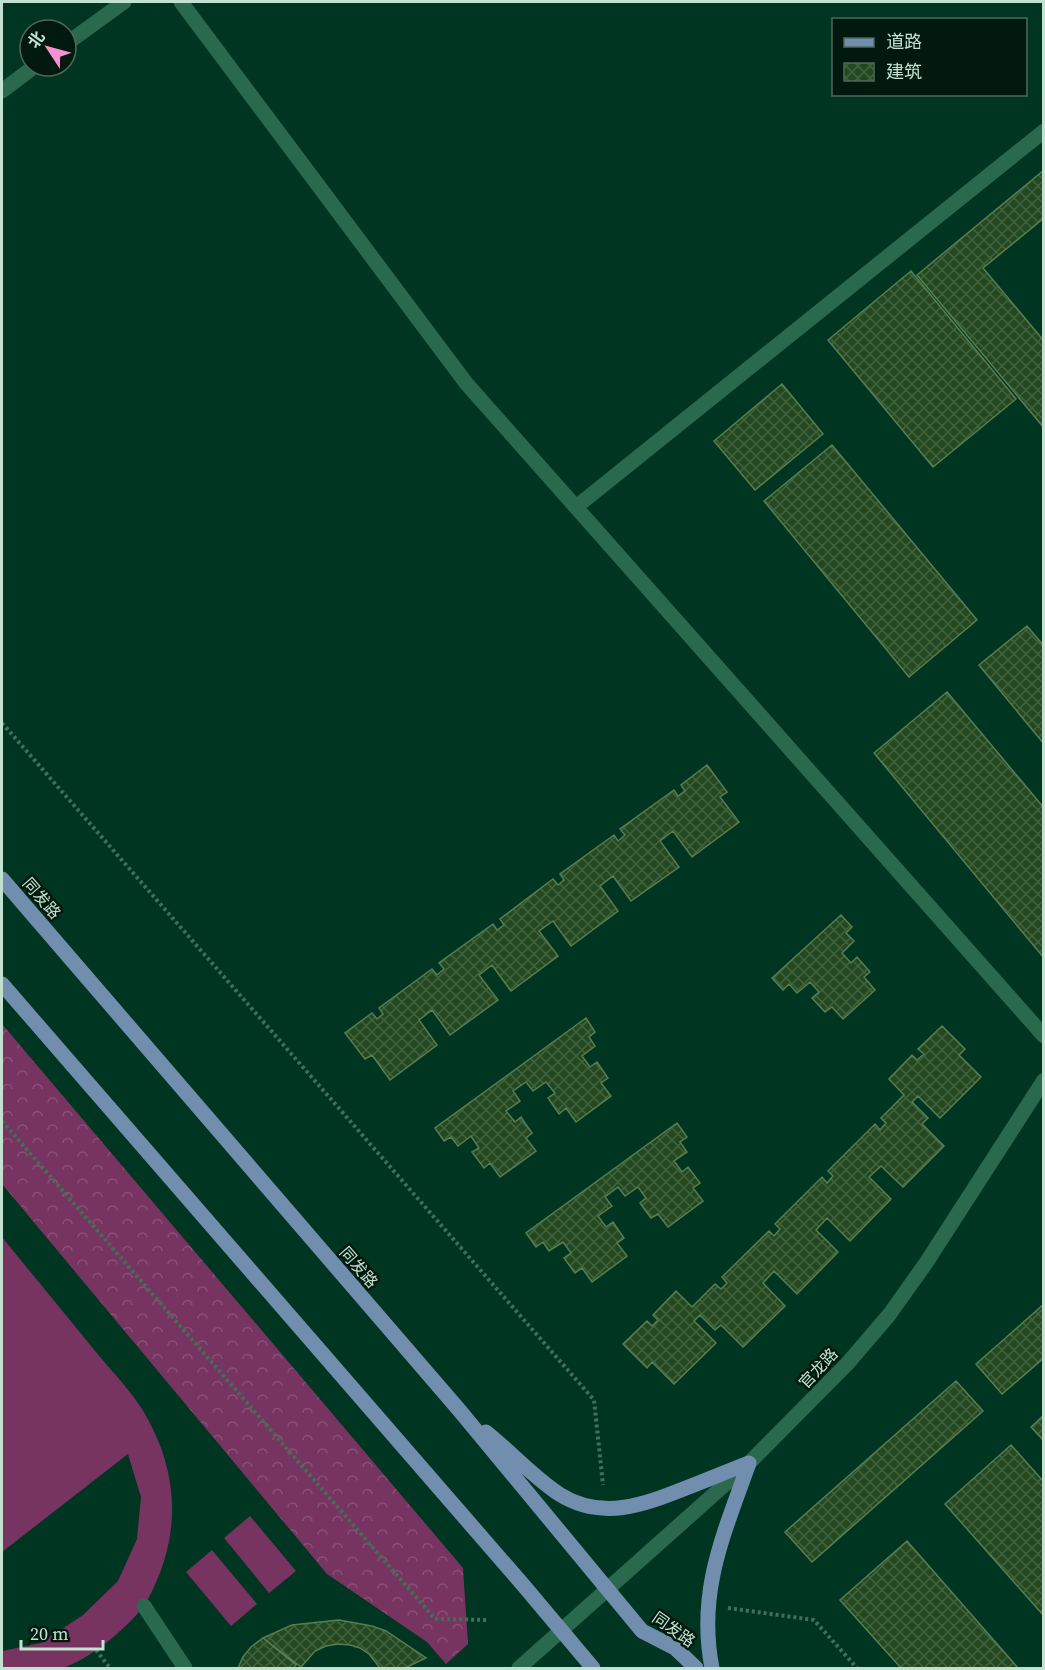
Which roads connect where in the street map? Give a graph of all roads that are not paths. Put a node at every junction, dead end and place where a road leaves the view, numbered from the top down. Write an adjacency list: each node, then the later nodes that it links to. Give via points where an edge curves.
1 (124, 2): 3 (street)
2 (181, 2): 7 (street, via 466,383)
3 (78, 35)
4 (18, 78): 5 (street)
5 (2, 90)
6 (1044, 130): 7 (street)
7 (576, 507): 10 (street)
8 (2, 879): 12 (main road, 同发路)
9 (2, 984): 16 (main road)
10 (1044, 1036)
11 (1044, 1080): 13 (street, 官龙路, via 889,1315 847,1364)
12 (460, 1411): 13 (main road, via 540,1480 562,1495 600,1508 643,1505); 14 (main road, 同发路)
13 (749, 1463): 14 (street, 官龙路); 21 (main road, via 710,1584 707,1629)
14 (608, 1590): 16 (street, 官龙路); 20 (main road, 同发路, via 642,1631 675,1648)
15 (144, 1606): 17 (street)
16 (561, 1631): 18 (street, 官龙路); 19 (main road)
17 (184, 1668)
18 (519, 1668)
19 (593, 1668)
20 (696, 1668)
21 (712, 1668)

